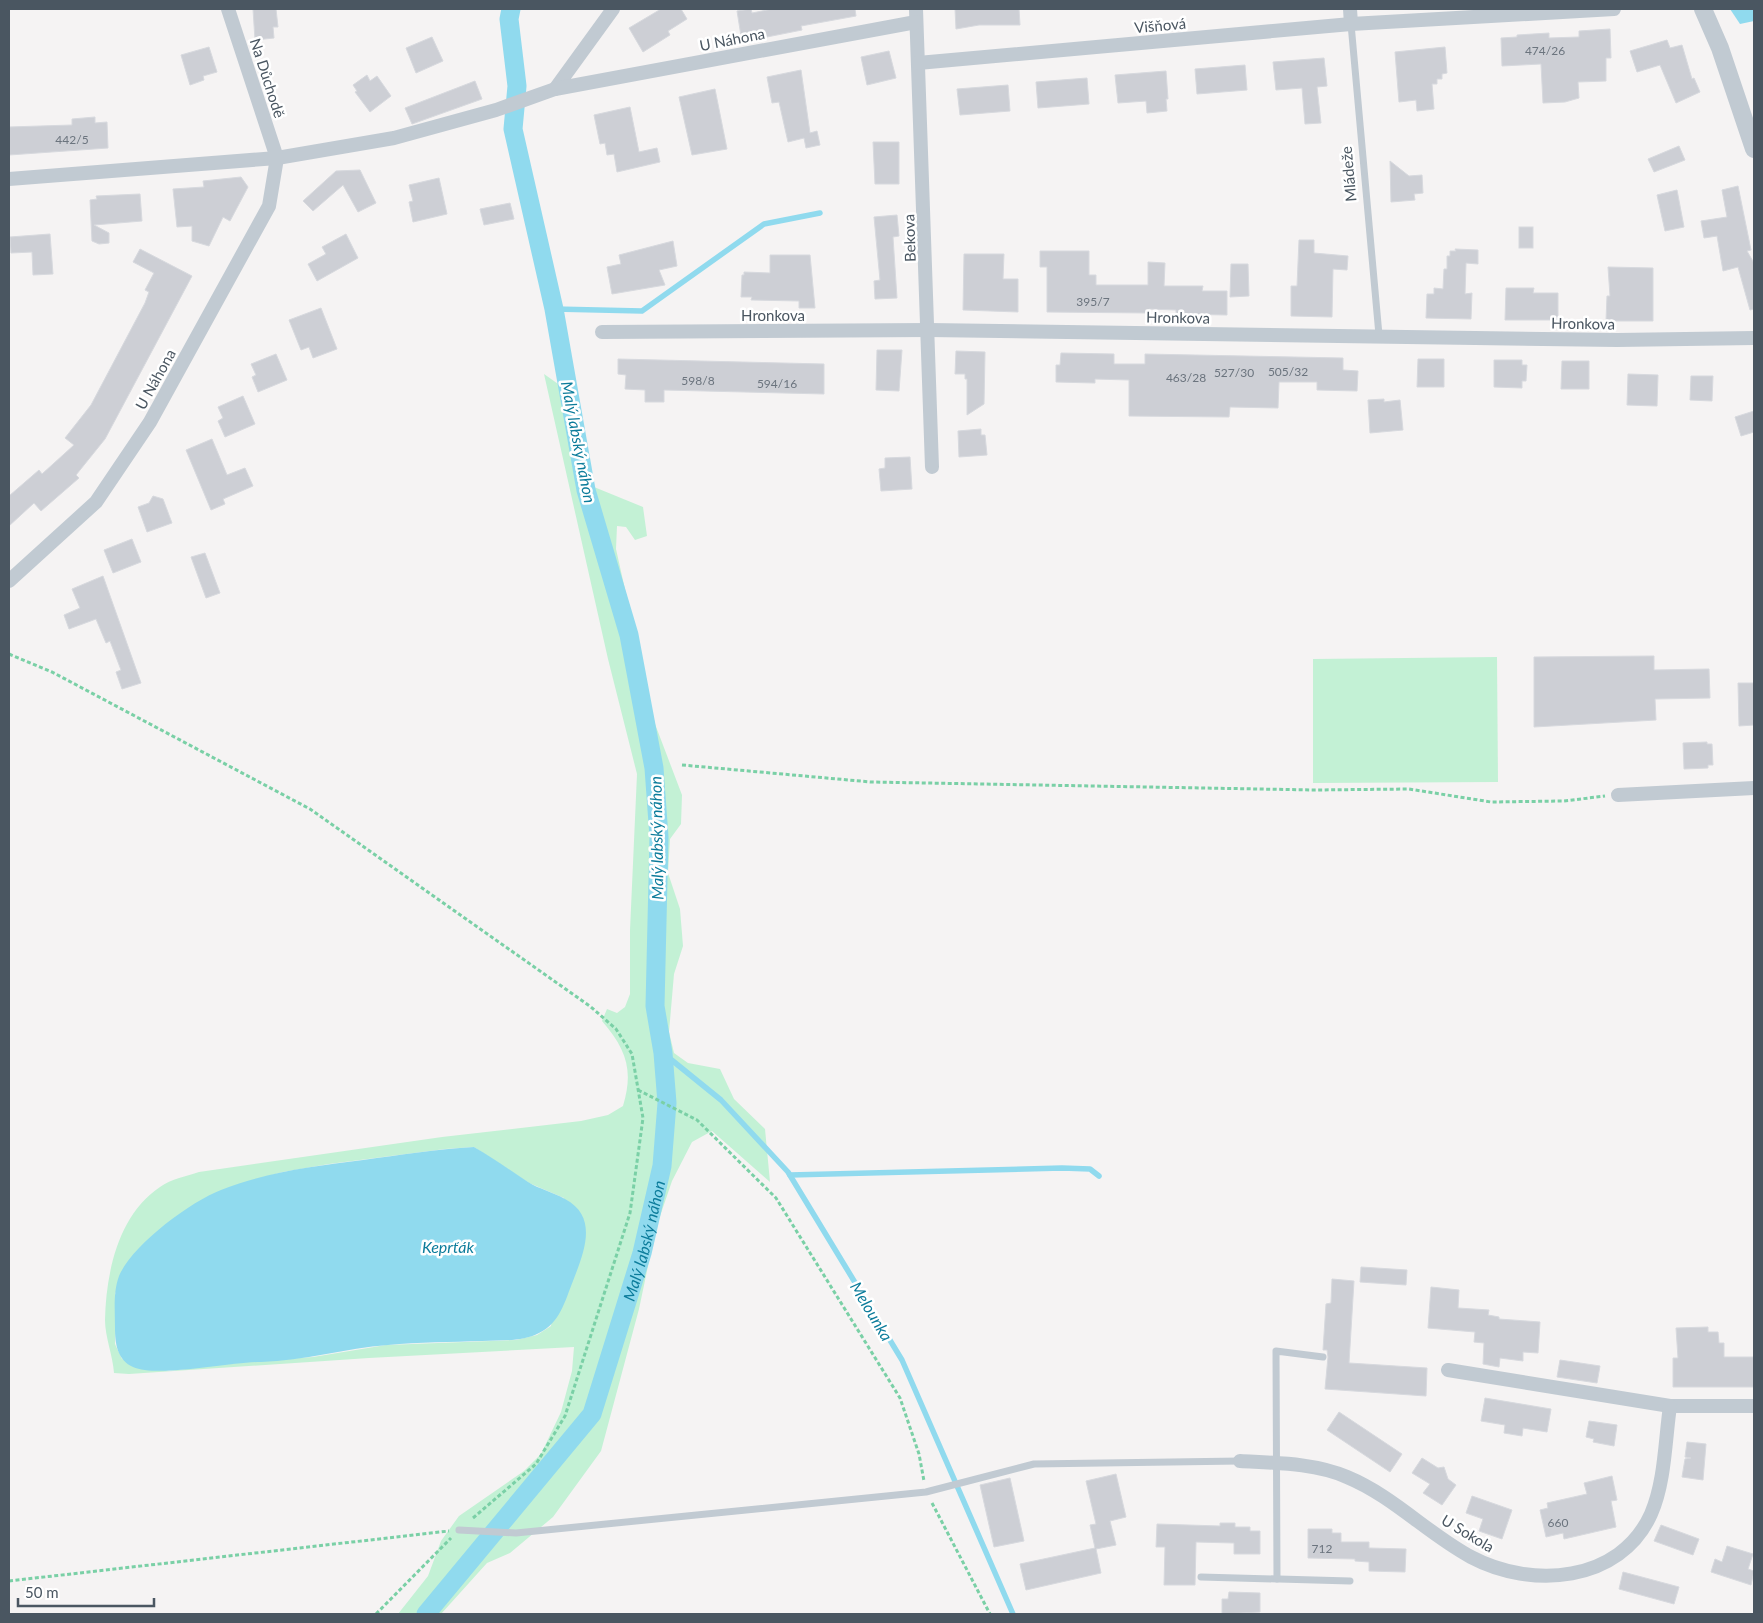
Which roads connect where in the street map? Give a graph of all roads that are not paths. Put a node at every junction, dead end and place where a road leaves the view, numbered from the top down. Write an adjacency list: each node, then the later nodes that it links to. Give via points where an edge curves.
1 (228, 9): 11 (street, Na Důchodě)
2 (613, 9): 9 (street)
3 (1350, 9): 7 (street, Mládeže)
4 (1614, 9): 7 (street, Višňová)
5 (1703, 9): 10 (street, via 1723,56)
6 (916, 15): 8 (street, Bekova); 9 (street, U Náhona)
7 (1351, 24): 8 (street, Višňová); 15 (lane, Mládeže)
8 (918, 63): 13 (street, Bekova)
9 (555, 89): 11 (street, U Náhona, via 496,110 394,138)
10 (1754, 149)
11 (277, 158): 12 (street, U Náhona); 18 (street, U Náhona, via 269,206 150,422 96,502)
12 (9, 179)
13 (929, 330): 14 (street, Hronkova); 15 (street, Hronkova); 17 (street, Bekova)
14 (602, 332)
15 (1380, 336): 16 (street, Hronkova, via 1617,340)
16 (1754, 338)
17 (932, 467)
18 (9, 581)
19 (1754, 788): 20 (street)
20 (1618, 795)
21 (1323, 1357): 26 (lane, via 1276,1351)
22 (1448, 1370): 23 (street)
23 (1670, 1406): 24 (street); 26 (street, U Sokola, via 1658,1491 1640,1533 1624,1550 1605,1562 1582,1572 1559,1576 1530,1575 1470,1557 1347,1476)
24 (1754, 1406)
25 (1240, 1461): 26 (street, U Sokola); 27 (lane, via 1034,1464 926,1492 516,1533)
26 (1278, 1464): 29 (lane)
27 (459, 1530)
28 (1201, 1577): 29 (lane)
29 (1277, 1579): 30 (lane)
30 (1350, 1581)

